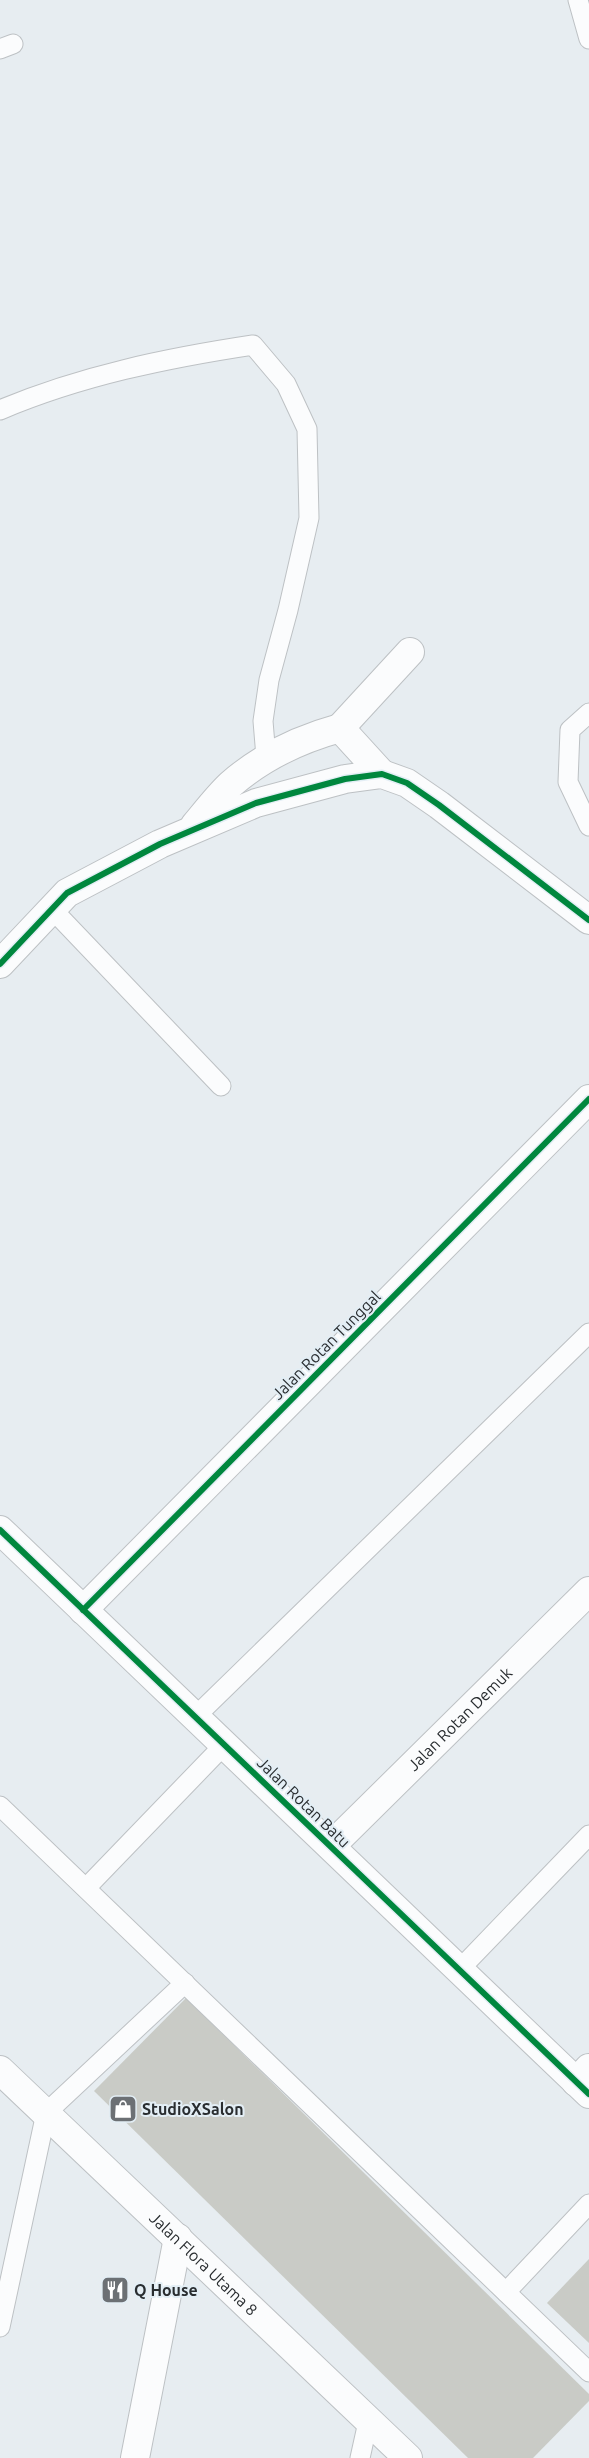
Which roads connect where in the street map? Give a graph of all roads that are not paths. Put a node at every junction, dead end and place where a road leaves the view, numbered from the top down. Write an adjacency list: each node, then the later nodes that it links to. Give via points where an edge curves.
1 (578, 0): 2 (lane)
2 (589, 39)
3 (0, 410): 7 (lane, via 43,392 181,356 253,345 286,384 307,430 309,518 269,680 263,721)
4 (410, 652): 6 (street)
5 (589, 713): 9 (lane, via 570,730 568,782)
6 (340, 728): 7 (street); 8 (street)
7 (266, 757): 10 (street, via 230,785)
8 (382, 774): 10 (street, via 345,779 256,803); 12 (street, via 407,783 440,805)
9 (589, 826)
10 (189, 832): 11 (street, via 160,844)
11 (59, 901): 13 (street); 14 (lane)
12 (589, 920)
13 (0, 964)
14 (221, 1086)
15 (589, 1099): 19 (street, Jalan Rotan Tunggal)
16 (589, 1332): 20 (lane)
17 (0, 1530): 19 (street, Jalan Rotan Batu)
18 (589, 1591): 24 (street, Jalan Rotan Demuk)
19 (83, 1610): 20 (street, Jalan Rotan Batu)
20 (195, 1717): 21 (street, Jalan Rotan Batu)
21 (224, 1745): 24 (street, Jalan Rotan Batu); 25 (lane)
22 (0, 1806): 25 (lane)
23 (589, 1835): 26 (lane)
24 (331, 1846): 26 (street, Jalan Rotan Batu)
25 (86, 1888): 27 (lane)
26 (459, 1970): 29 (street, Jalan Rotan Batu)
27 (185, 1984): 30 (lane); 33 (lane)
28 (0, 2070): 30 (street, Jalan Flora Utama 8)
29 (585, 2081)
30 (46, 2113): 32 (street, Jalan Flora Utama 8); 34 (lane)
31 (589, 2204): 33 (lane)
32 (178, 2238): 36 (street, Jalan Flora Utama 8); 37 (street)
33 (506, 2292): 35 (lane)
34 (0, 2327)
35 (589, 2372)
36 (368, 2422): 38 (lane); 39 (street, Jalan Flora Utama 8)
37 (136, 2458)
38 (360, 2458)
39 (408, 2458)

